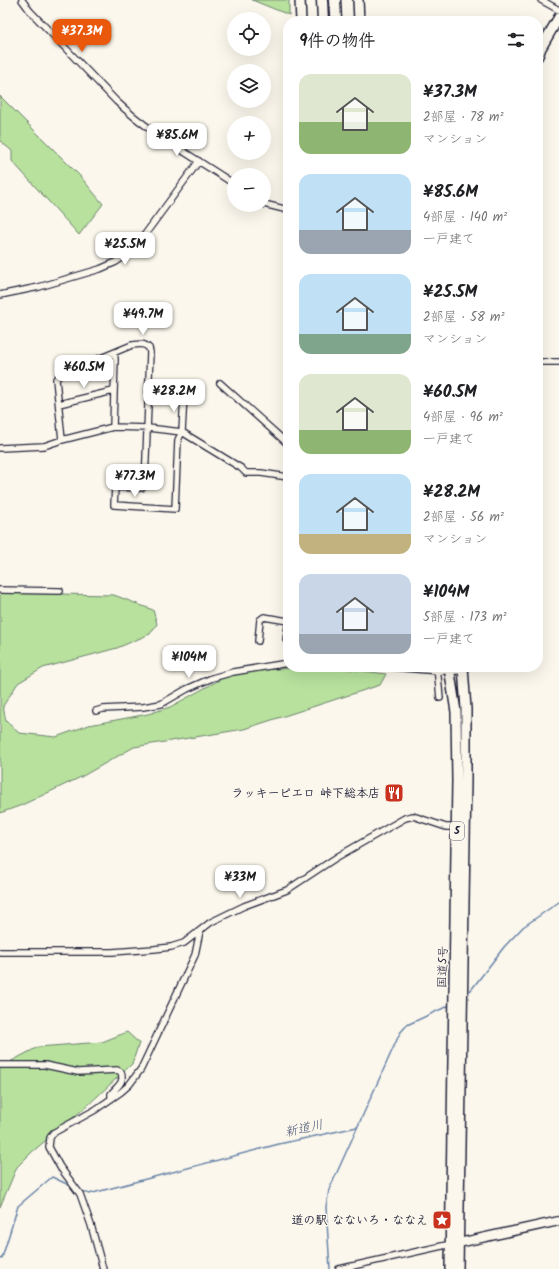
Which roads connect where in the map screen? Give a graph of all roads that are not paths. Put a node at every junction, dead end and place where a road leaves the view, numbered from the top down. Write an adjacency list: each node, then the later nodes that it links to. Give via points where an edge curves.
1 (22, 0): 14 (street, via 130,114)
2 (300, 0): 8 (highway)
3 (322, 0): 9 (highway)
4 (335, 0): 10 (highway)
5 (358, 0): 11 (highway)
6 (541, 0): 7 (street)
7 (559, 10)
8 (301, 16)
9 (323, 16)
10 (336, 16)
11 (358, 16)
12 (559, 16): 13 (highway)
13 (543, 44)
14 (199, 161): 15 (street); 18 (street, via 128,254 100,269)
15 (227, 179)
16 (271, 206): 17 (street)
17 (283, 209)
18 (0, 295)
19 (114, 353): 23 (street); 25 (street, via 60,375 56,379); 27 (street, via 132,345 146,345 149,348)
20 (543, 362): 21 (street)
21 (559, 362)
22 (220, 383): 30 (street)
23 (113, 391): 25 (street); 26 (street)
24 (184, 396): 28 (street)
25 (59, 404): 29 (street)
26 (113, 427): 27 (street); 29 (street)
27 (148, 428): 28 (street); 28 (street, via 145,484 142,488 115,487 114,505 175,509 178,440)
28 (182, 432): 32 (street, via 246,473)
29 (62, 440): 31 (street, via 40,446)
30 (283, 440)
31 (0, 448)
32 (283, 476)
33 (0, 590): 34 (street)
34 (60, 591)
35 (283, 620): 36 (street, via 264,617 261,619)
36 (258, 641)
37 (283, 665): 42 (street, via 233,672 212,678 161,704)
38 (437, 672): 41 (street)
39 (450, 672): 43 (highway, 国道5号 / 5, via 456,712)
40 (463, 672): 43 (highway, 国道5号 / 5, via 466,736)
41 (440, 698)
42 (96, 711)
43 (461, 827): 44 (street, via 446,827 413,816 405,818 337,857 287,890 211,922); 49 (highway, 国道5号 / 5)
44 (200, 931): 45 (street, via 184,943 154,949 112,952); 47 (street, via 193,962 141,1070 129,1085)
45 (0, 952)
46 (0, 1065): 47 (street, via 45,1065 78,1072 117,1070 121,1072 123,1079 110,1094)
47 (111, 1099): 50 (street, via 53,1134 49,1143 60,1167 80,1194)
48 (559, 1221): 49 (main road)
49 (455, 1243): 51 (street); 52 (highway, 国道5号 / 5); 53 (highway, 国道5号 / 5)
50 (103, 1269)
51 (339, 1269)
52 (450, 1269)
53 (458, 1269)

